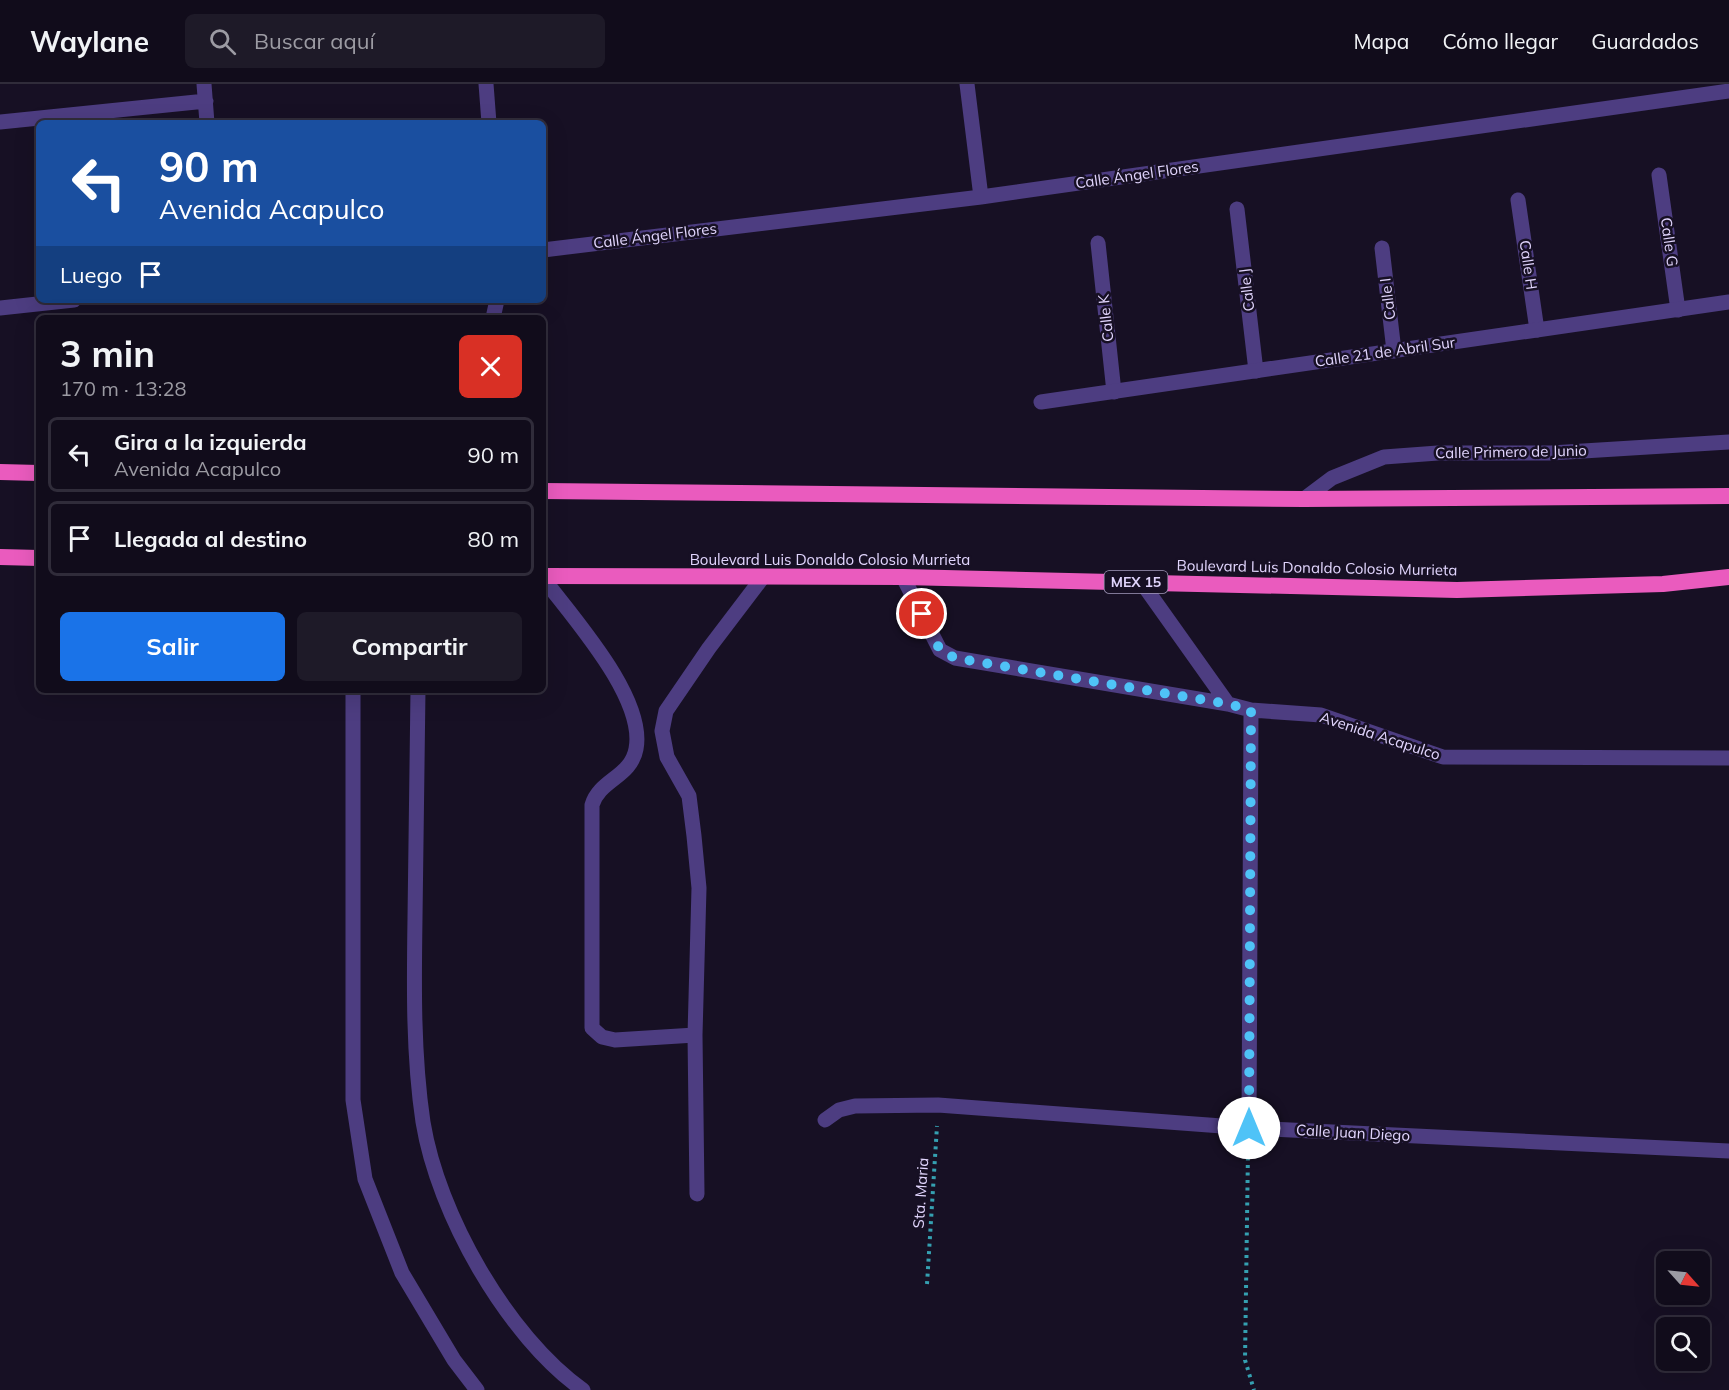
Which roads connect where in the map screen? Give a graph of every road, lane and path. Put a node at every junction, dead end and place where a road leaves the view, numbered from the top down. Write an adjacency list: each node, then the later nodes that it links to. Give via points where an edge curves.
1 (204, 84): 5 (street)
2 (486, 84): 7 (street)
3 (967, 84): 10 (street)
4 (1729, 91): 10 (street, Calle Ángel Flores)
5 (206, 101): 6 (street); 8 (street)
6 (207, 120)
7 (489, 120)
8 (0, 122)
9 (1659, 175): 19 (street, Calle G)
10 (981, 197): 15 (street, Calle Ángel Flores)
11 (1518, 200): 20 (street, Calle H)
12 (1237, 209): 22 (street, Calle J)
13 (1098, 243): 23 (street, Calle K)
14 (1382, 248): 21 (street, Calle I)
15 (546, 250)
16 (1729, 302): 19 (street, Calle 21 de Abril Sur)
17 (46, 303): 18 (street)
18 (0, 308)
19 (1678, 310): 20 (street, Calle 21 de Abril Sur)
20 (1537, 330): 21 (street, Calle 21 de Abril Sur)
21 (1394, 351): 22 (street, Calle 21 de Abril Sur)
22 (1256, 371): 23 (street, Calle 21 de Abril Sur)
23 (1114, 392): 24 (street, Calle 21 de Abril Sur)
24 (1041, 402)
25 (1729, 442): 30 (street, Calle Primero de Junio, via 1384,458 1332,478)
26 (0, 472): 27 (highway)
27 (36, 473)
28 (546, 490): 30 (highway)
29 (1729, 496): 30 (highway)
30 (1304, 499)
31 (0, 556): 32 (highway)
32 (36, 558)
33 (546, 577): 34 (highway, Boulevard Luis Donaldo Colosio Murrieta / MEX 15)
34 (763, 577): 35 (highway, Boulevard Luis Donaldo Colosio Murrieta / MEX 15); 44 (street, via 666,711 662,731 667,758 689,796 694,837 699,888)
35 (903, 577): 38 (highway, Boulevard Luis Donaldo Colosio Murrieta / MEX 15); 41 (street, Avenida Acapulco, via 940,650 947,655)
36 (1729, 577): 38 (highway, Boulevard Luis Donaldo Colosio Murrieta / MEX 15, via 1663,584 1457,590)
37 (546, 581): 44 (street, via 619,682 636,721 636,749 629,767 595,793 592,805 592,1028 602,1037 615,1040)
38 (1142, 583): 41 (street)
39 (353, 693): 51 (street, via 353,1100 365,1179 402,1273 454,1360)
40 (418, 693): 52 (street, via 414,1011 423,1122 433,1164 466,1246 512,1320 560,1374)
41 (1228, 704): 42 (street, Avenida Acapulco)
42 (1251, 710): 43 (street, Avenida Acapulco, via 1321,715 1443,758); 47 (street)
43 (1729, 758)
44 (695, 1035): 49 (street)
45 (938, 1105): 46 (street, Calle Juan Diego, via 855,1106 839,1110); 47 (street, Calle Juan Diego); 50 (path, Sta. Maria)
46 (825, 1120)
47 (1249, 1128): 48 (street, Calle Juan Diego); 53 (path, via 1245,1360)
48 (1729, 1151)
49 (697, 1194)
50 (927, 1284)
51 (477, 1390)
52 (583, 1390)
53 (1254, 1390)

